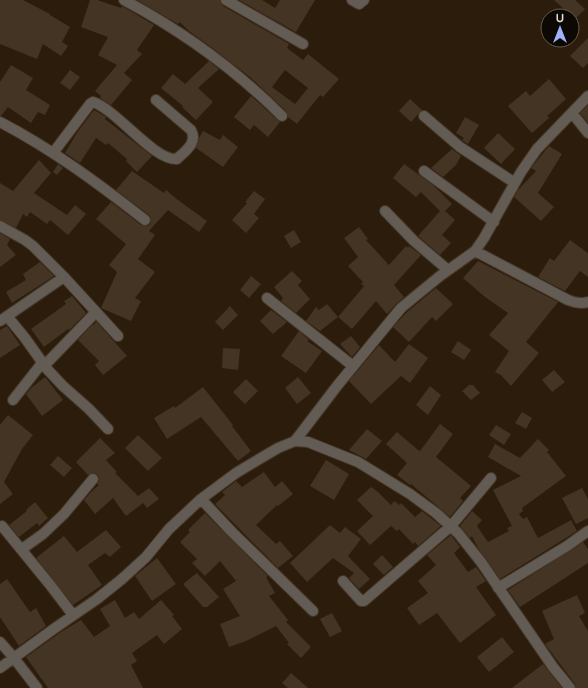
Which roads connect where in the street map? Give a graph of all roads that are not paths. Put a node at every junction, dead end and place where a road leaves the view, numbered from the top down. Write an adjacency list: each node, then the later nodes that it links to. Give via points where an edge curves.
1 (124, 0): 9 (street, via 211,54)
2 (226, 0): 5 (street)
3 (352, 0): 4 (street, via 359,4)
4 (364, 0)
5 (303, 44)
6 (588, 96): 8 (street)
7 (156, 100): 13 (street, via 192,130 194,135 188,148 176,159 172,160 160,154 112,113 93,102)
8 (572, 113): 12 (street); 15 (street, via 537,149)
9 (282, 116)
10 (424, 116): 15 (street, via 460,147)
11 (0, 122): 13 (street)
12 (588, 133)
13 (53, 153): 17 (street)
14 (424, 171): 18 (street)
15 (515, 183): 18 (street)
16 (385, 211): 21 (street, via 414,241)
17 (145, 220)
18 (494, 222): 20 (street)
19 (0, 226): 22 (street, via 25,240)
20 (475, 251): 21 (street); 24 (street, via 574,303)
21 (448, 270): 29 (street, via 401,308)
22 (64, 277): 25 (street); 26 (street)
23 (267, 298): 29 (street)
24 (588, 302)
25 (96, 312): 27 (street); 28 (street)
26 (3, 318): 28 (street, via 25,338)
27 (118, 336)
28 (43, 364): 30 (street); 31 (street)
29 (353, 366): 32 (street)
30 (13, 400)
31 (108, 429)
32 (295, 441): 35 (street, via 261,458); 37 (street, via 308,442 358,462 410,494)
33 (491, 478): 37 (street)
34 (93, 479): 39 (street, via 64,514)
35 (201, 499): 42 (street); 43 (street, via 169,529 136,567)
36 (2, 526): 39 (street)
37 (451, 526): 40 (street, via 364,601 361,601); 41 (street, via 481,562)
38 (588, 531): 41 (street)
39 (22, 549): 43 (street)
40 (343, 581)
41 (498, 588): 48 (street)
42 (313, 611)
43 (73, 615): 45 (street)
44 (0, 642): 45 (street)
45 (14, 658): 46 (street); 47 (street)
46 (0, 668)
47 (37, 688)
48 (570, 688)

